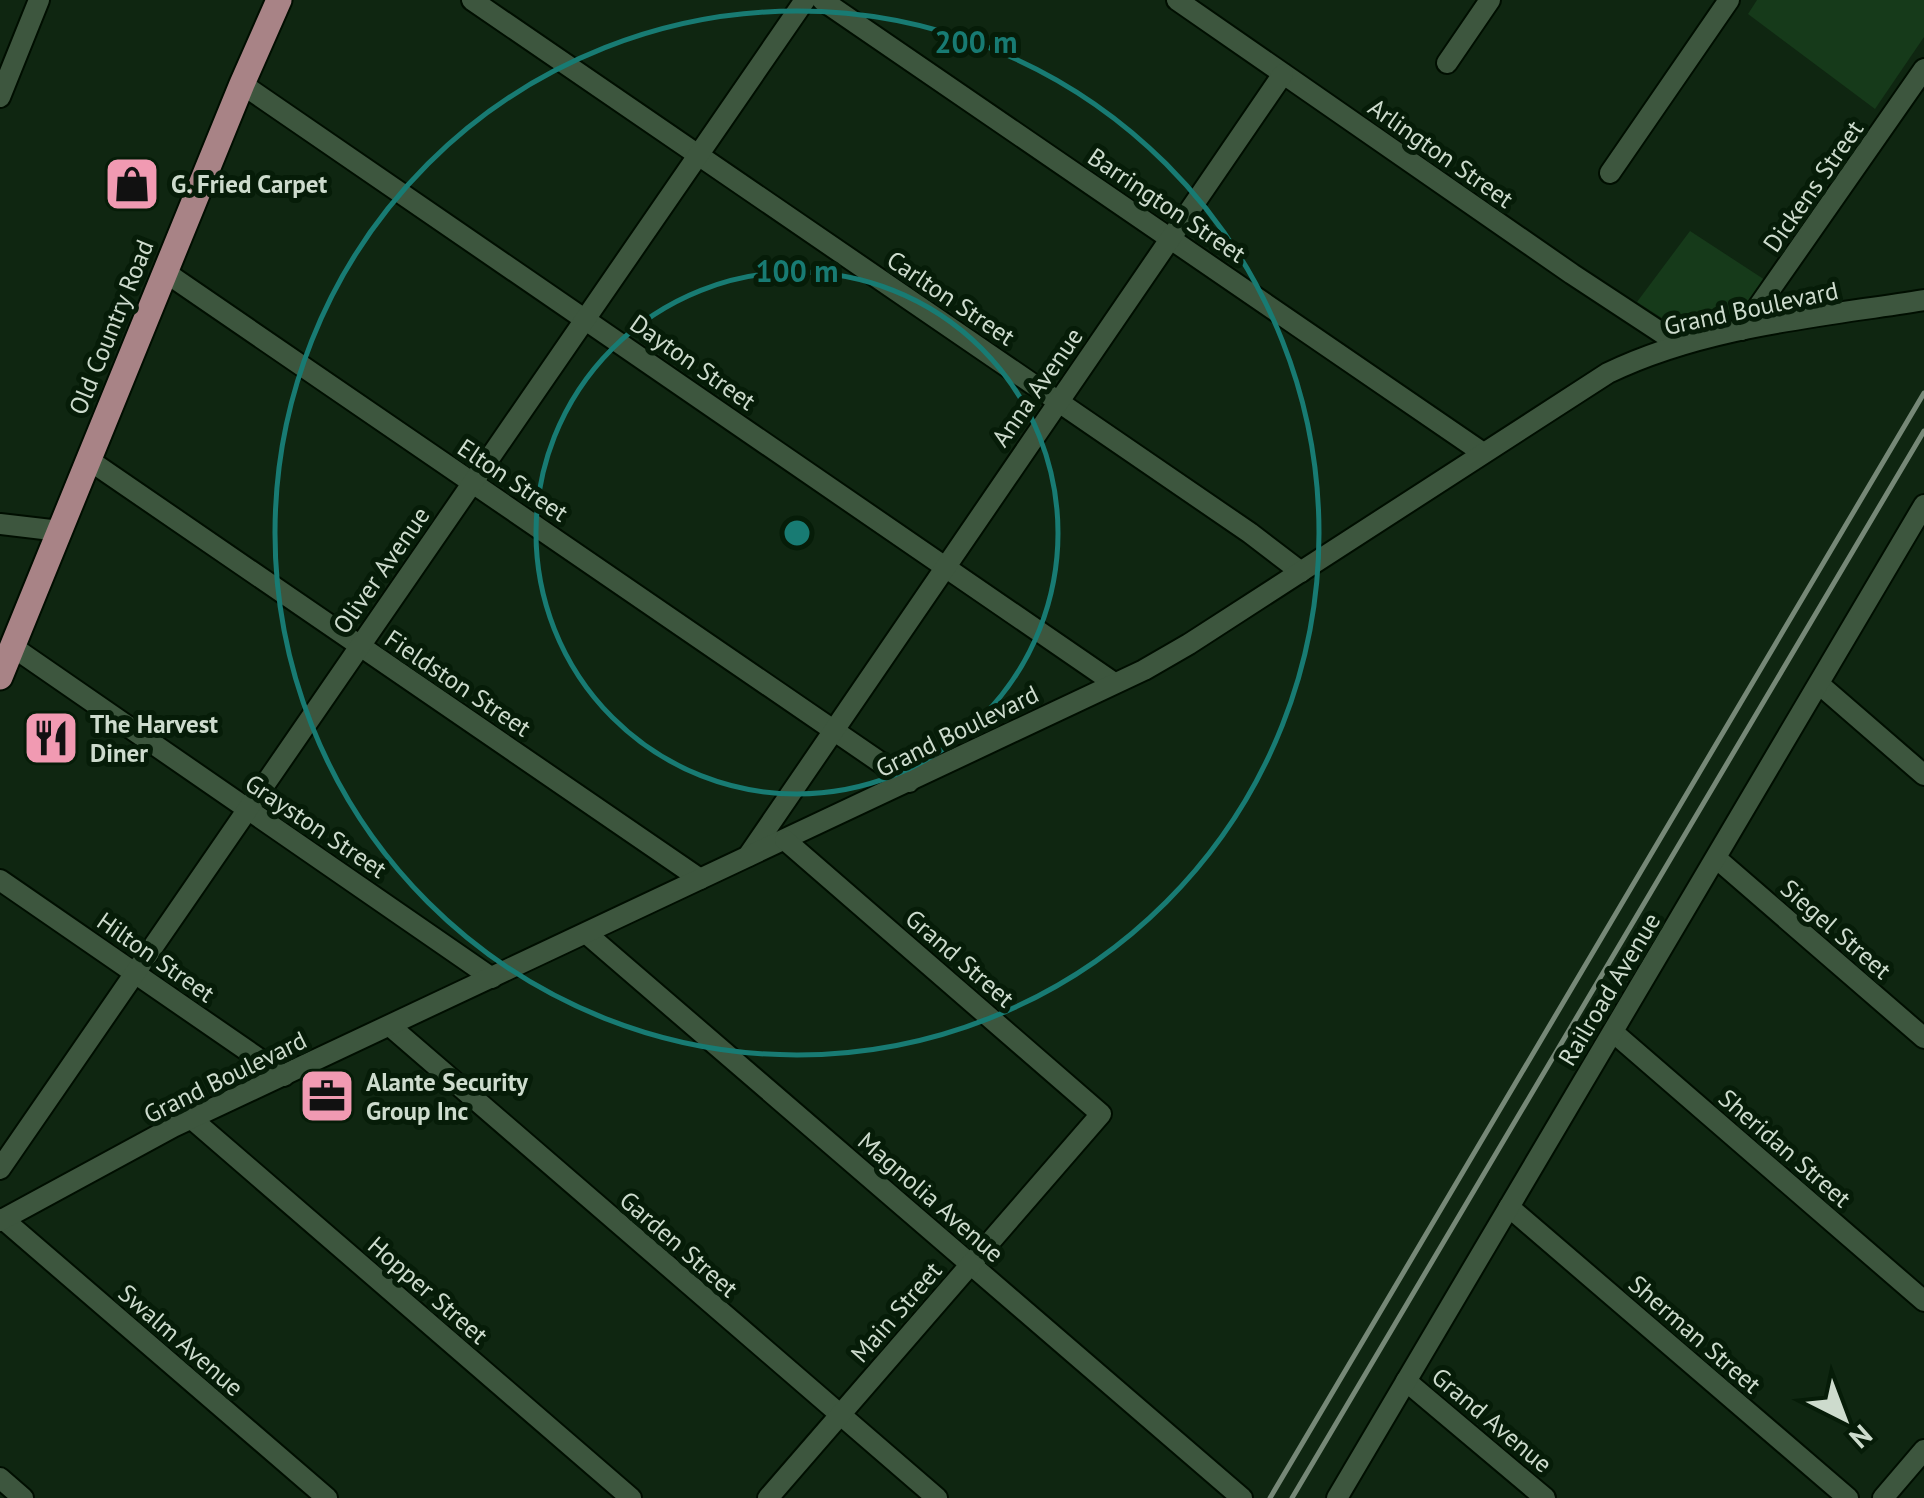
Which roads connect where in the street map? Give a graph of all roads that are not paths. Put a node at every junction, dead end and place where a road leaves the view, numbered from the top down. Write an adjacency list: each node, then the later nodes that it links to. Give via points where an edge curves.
1 (39, 0): 13 (street)
2 (279, 0): 12 (main road, Old Country Road)
3 (472, 0): 14 (street, Carlton Street)
4 (805, 0): 14 (street, Oliver Avenue)
5 (822, 0): 16 (street, Barrington Street)
6 (1176, 0): 11 (street, Arlington Street)
7 (1490, 0): 9 (street)
8 (1729, 0): 15 (street)
9 (1447, 63)
10 (1924, 68): 20 (street, Dickens Street)
11 (1282, 74): 16 (street, Anna Avenue); 21 (street, Arlington Street)
12 (242, 84): 17 (main road, Old Country Road); 19 (street, Dayton Street)
13 (0, 96)
14 (697, 154): 19 (street, Oliver Avenue); 22 (street, Carlton Street)
15 (1610, 173)
16 (1170, 238): 22 (street, Anna Avenue); 23 (street, Barrington Street)
17 (166, 272): 24 (main road, Old Country Road); 25 (street, Elton Street)
18 (1924, 300): 20 (street, Grand Boulevard)
19 (585, 318): 25 (street, Oliver Avenue); 29 (street, Dayton Street)
20 (1742, 330): 21 (street, Grand Boulevard)
21 (1680, 345): 23 (street, Grand Boulevard, via 1608,373)
22 (1058, 402): 29 (street, Anna Avenue); 30 (street, Carlton Street)
23 (1483, 453): 30 (street, Grand Boulevard)
24 (89, 460): 28 (main road, Old Country Road); 31 (street, Fieldston Street)
25 (472, 482): 31 (street, Oliver Avenue); 36 (street, Elton Street)
26 (1923, 509): 35 (street, Railroad Avenue)
27 (0, 524): 28 (street)
28 (60, 531): 32 (main road, Old Country Road)
29 (945, 566): 34 (street, Dayton Street); 36 (street, Anna Avenue)
30 (1301, 572): 34 (street, Grand Boulevard)
31 (359, 645): 39 (street, Oliver Avenue); 43 (street, Fieldston Street)
32 (13, 647): 33 (main road, Old Country Road); 39 (street, Grayston Street)
33 (0, 677)
34 (1114, 683): 38 (street, Grand Boulevard)
35 (1819, 684): 37 (street); 41 (street, Railroad Avenue)
36 (832, 729): 38 (street); 42 (street, Anna Avenue)
37 (1924, 775)
38 (909, 782): 40 (street, Grand Boulevard)
39 (247, 809): 46 (street, Oliver Avenue); 47 (street, Grayston Street)
40 (785, 840): 42 (street, Grand Boulevard); 52 (street, Grand Street)
41 (1716, 858): 49 (street, Railroad Avenue); 50 (street, Siegel Street)
42 (746, 859): 43 (street, Grand Boulevard)
43 (700, 879): 45 (street, Grand Boulevard)
44 (0, 880): 46 (street, Hilton Street)
45 (587, 934): 47 (street, Grand Boulevard); 57 (street, Magnolia Avenue)
46 (134, 973): 51 (street, Hilton Street); 54 (street, Oliver Avenue)
47 (492, 978): 48 (street, Grand Boulevard)
48 (390, 1026): 51 (street, Grand Boulevard); 60 (street, Garden Street)
49 (1613, 1032): 55 (street, Railroad Avenue); 58 (street, Sheridan Street)
50 (1924, 1038)
51 (284, 1076): 53 (street, Grand Boulevard)
52 (1101, 1114): 57 (street, Main Street)
53 (192, 1119): 56 (street, Grand Boulevard); 65 (street, Hopper Street)
54 (0, 1169)
55 (1509, 1206): 59 (street, Railroad Avenue); 71 (street, Sherman Street)
56 (1, 1220): 64 (street, Swalm Avenue)
57 (970, 1264): 60 (street, Main Street); 68 (street, Magnolia Avenue)
58 (1924, 1301)
59 (1406, 1381): 69 (street, Railroad Avenue); 70 (street, Grand Avenue)
60 (840, 1415): 66 (street, Main Street); 67 (street, Garden Street)
61 (1924, 1450): 72 (street)
62 (0, 1478): 63 (street)
63 (23, 1498)
64 (326, 1498)
65 (631, 1498)
66 (768, 1498)
67 (936, 1498)
68 (1242, 1498)
69 (1337, 1498)
70 (1545, 1498)
71 (1848, 1498)
72 (1883, 1498)

